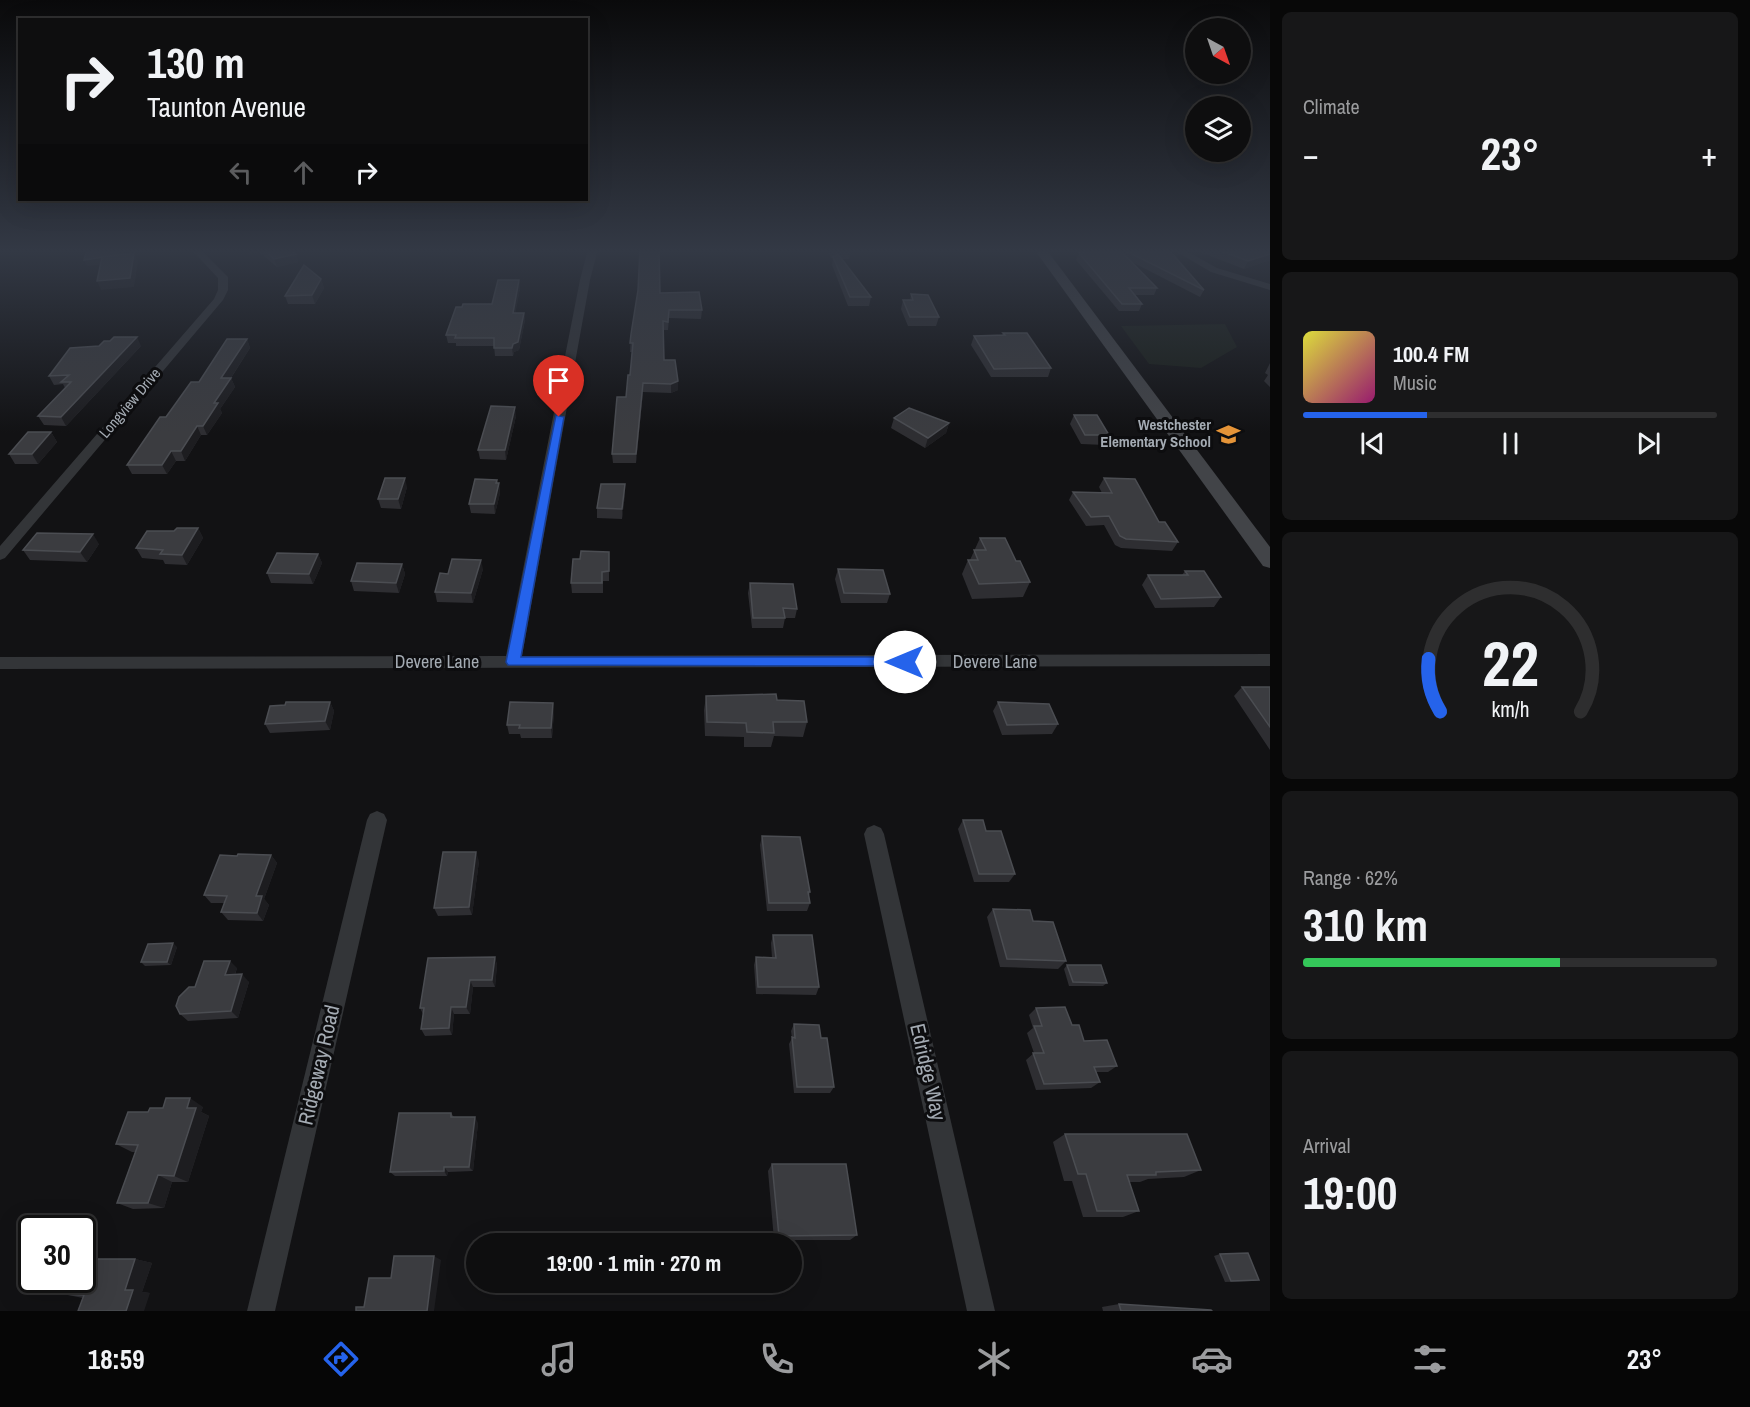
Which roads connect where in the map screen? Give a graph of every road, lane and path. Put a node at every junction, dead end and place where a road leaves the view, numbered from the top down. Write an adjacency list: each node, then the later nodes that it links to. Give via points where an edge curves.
1 (209, 310): 4 (street, Longview Drive)
2 (579, 310): 7 (street)
3 (1085, 310): 5 (street)
4 (0, 555)
5 (1270, 561)
6 (1270, 660): 7 (street, Devere Lane)
7 (513, 662): 8 (street, Devere Lane)
8 (0, 663)
9 (377, 820): 11 (street, Ridgeway Road)
10 (874, 834): 12 (street, Edridge Way)
11 (261, 1311)
12 (981, 1311)

